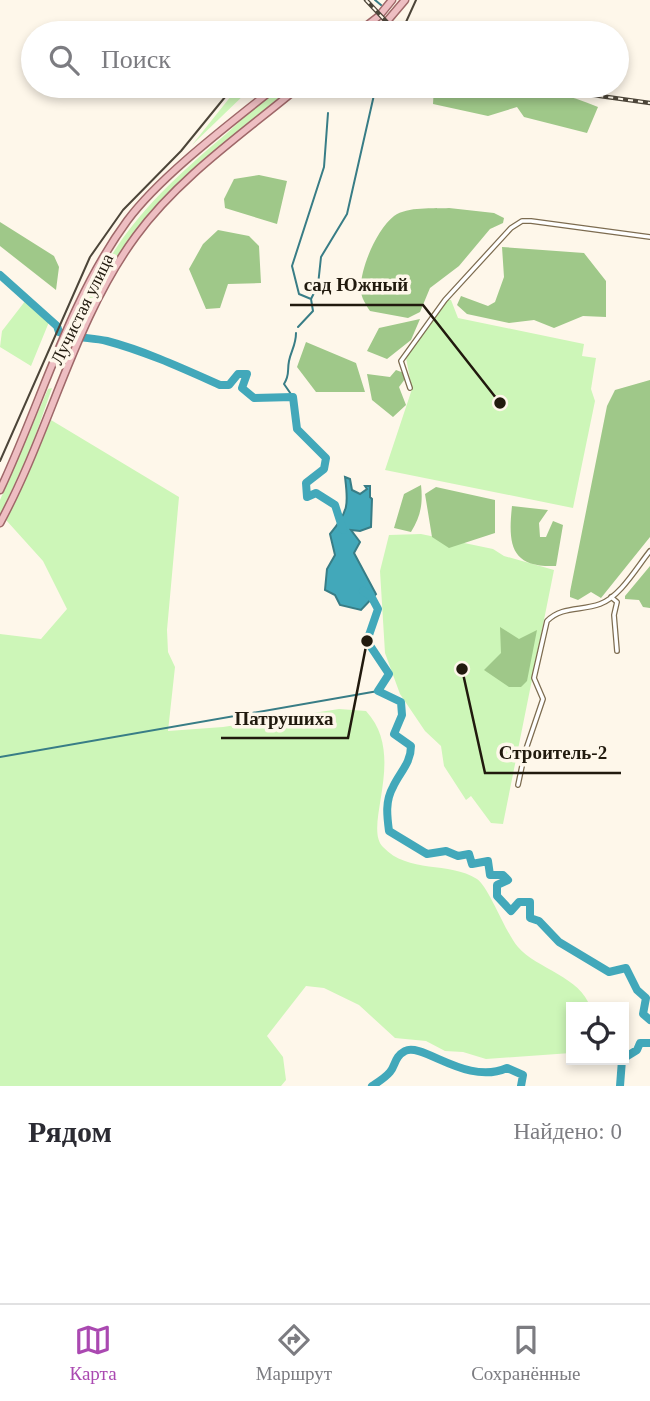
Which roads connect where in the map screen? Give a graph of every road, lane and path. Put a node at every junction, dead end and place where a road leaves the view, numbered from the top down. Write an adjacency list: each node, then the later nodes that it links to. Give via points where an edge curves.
1 (392, 0): 3 (main road)
2 (405, 0): 4 (main road)
3 (373, 21)
4 (387, 21)
5 (263, 98): 11 (main road, Лучистая улица, via 134,212 96,271)
6 (279, 98): 8 (main road)
7 (285, 98): 8 (main road, Лучистая улица)
8 (266, 114): 12 (main road, Лучистая улица, via 173,194 114,269)
9 (650, 237): 10 (street, via 522,221 445,300 401,361)
10 (410, 388)
11 (0, 490)
12 (0, 523)
13 (650, 551): 14 (street)
14 (611, 597): 15 (street, via 617,602); 16 (street, via 601,604 561,611 547,621 534,678 543,699)
15 (617, 651)
16 (518, 785)

